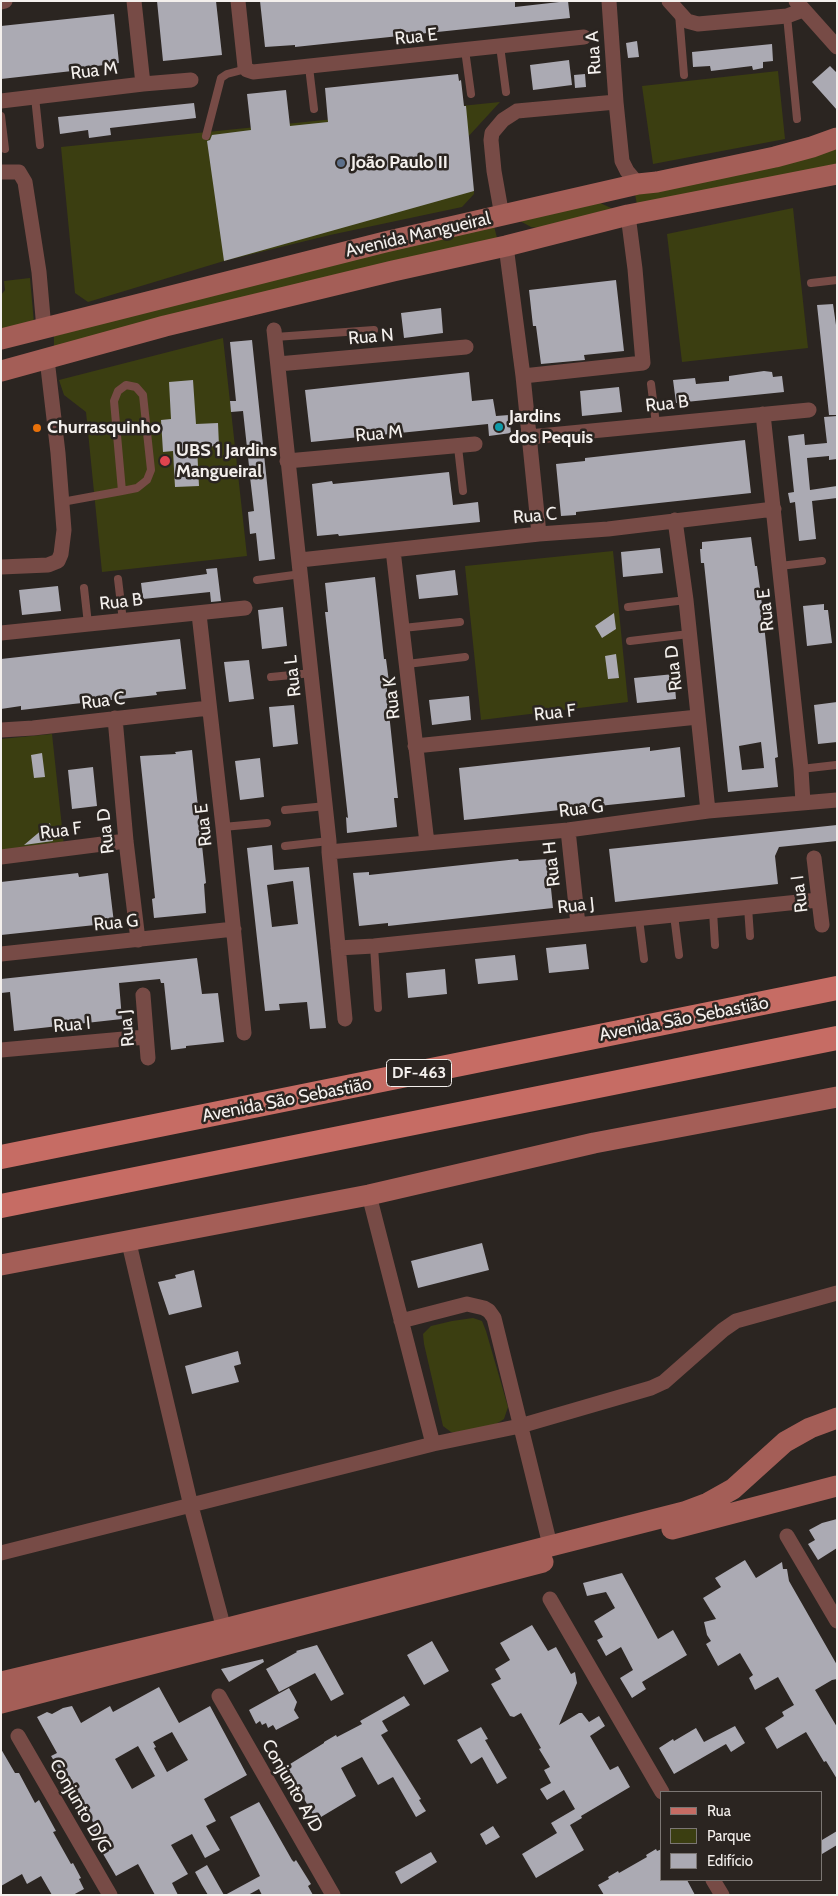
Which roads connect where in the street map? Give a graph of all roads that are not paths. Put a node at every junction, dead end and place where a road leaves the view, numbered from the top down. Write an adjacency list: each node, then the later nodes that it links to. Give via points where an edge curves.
1 (134, 1): 16 (street)
2 (238, 1): 13 (street)
3 (609, 1): 21 (street, Rua A)
4 (668, 1): 6 (street)
5 (800, 6): 7 (street); 10 (street)
6 (679, 13): 7 (street, via 687,21 698,24); 14 (lane)
7 (787, 16): 24 (lane)
8 (584, 37): 9 (street, Rua E)
9 (500, 46): 11 (street, Rua E); 17 (lane)
10 (837, 47)
11 (465, 50): 12 (street, Rua E); 18 (lane)
12 (309, 67): 13 (street, Rua E); 22 (lane)
13 (249, 70): 25 (lane, via 223,76)
14 (684, 75)
15 (190, 80): 16 (street, Rua M)
16 (142, 84): 19 (street, Rua M)
17 (506, 92)
18 (471, 94)
19 (35, 97): 20 (street, Rua M); 27 (lane)
20 (1, 101)
21 (616, 102): 32 (street, Rua A, via 622,160); 35 (street, via 517,111 497,126 491,140)
22 (314, 109)
23 (1, 116): 28 (lane)
24 (797, 119)
25 (206, 136)
26 (837, 138): 29 (street, Avenida Mangueiral, via 812,148)
27 (40, 145)
28 (5, 149)
29 (748, 162): 32 (street, Avenida Mangueiral); 33 (street, via 754,179)
30 (1, 172): 43 (street, via 19,172 25,182)
31 (837, 174): 33 (street, Avenida Mangueiral)
32 (638, 184): 35 (street, Avenida Mangueiral)
33 (752, 190): 34 (street, Avenida Mangueiral)
34 (628, 214): 37 (street, Avenida Mangueiral); 51 (street, via 643,364)
35 (502, 216): 36 (street, Avenida Mangueiral)
36 (385, 242): 38 (street, via 385,260); 41 (street, Avenida Mangueiral)
37 (506, 246): 38 (street, Avenida Mangueiral); 51 (street)
38 (392, 271): 42 (street, Avenida Mangueiral)
39 (837, 280): 40 (lane)
40 (811, 283)
41 (158, 299): 42 (street, via 164,311); 43 (street, Avenida Mangueiral)
42 (165, 326): 48 (street, Avenida Mangueiral)
43 (44, 329): 46 (street, Avenida Mangueiral)
44 (374, 330): 45 (lane)
45 (274, 333): 49 (street, Rua L)
46 (1, 339)
47 (466, 348): 49 (street, Rua N)
48 (47, 359): 50 (street, Avenida Mangueiral); 62 (street)
49 (278, 364): 59 (street, Rua L)
50 (1, 370)
51 (523, 376): 56 (street)
52 (651, 384): 55 (lane)
53 (810, 410): 54 (street, Rua B)
54 (763, 414): 55 (street, Rua B); 63 (street, Rua E)
55 (656, 424): 56 (street, Rua B)
56 (529, 437): 65 (street)
57 (475, 444): 58 (street, Rua M)
58 (458, 447): 59 (street, Rua M); 61 (lane)
59 (287, 461): 70 (street, Rua L)
60 (122, 491): 60 (lane, via 137,488 147,480 151,470 143,396 136,387 126,385 118,391 114,401); 62 (lane)
61 (463, 491)
62 (62, 502): 69 (street, via 64,543 58,561 48,565)
63 (774, 510): 64 (street, Rua C); 68 (street, Rua E)
64 (675, 520): 65 (street, Rua C, via 608,530); 74 (street, Rua D)
65 (539, 534): 66 (street, Rua C)
66 (393, 550): 70 (street, Rua C); 81 (street, Rua K)
67 (822, 560): 68 (lane)
68 (780, 566): 95 (street, Rua E)
69 (1, 567)
70 (300, 567): 72 (lane); 87 (street, Rua L)
71 (118, 579): 78 (lane)
72 (257, 580)
73 (84, 588): 80 (lane)
74 (686, 600): 75 (lane); 83 (street, Rua D)
75 (628, 607)
76 (244, 608): 77 (street, Rua B)
77 (199, 614): 78 (street, Rua B); 89 (street, Rua E)
78 (123, 621): 80 (street, Rua B)
79 (460, 622): 81 (lane)
80 (88, 624): 82 (street, Rua B)
81 (402, 628): 86 (street, Rua K)
82 (1, 633)
83 (689, 634): 84 (lane); 90 (street, Rua D)
84 (630, 641)
85 (465, 657): 86 (lane)
86 (407, 664): 93 (street, Rua K)
87 (312, 673): 88 (lane); 98 (street, Rua L)
88 (271, 677)
89 (209, 708): 91 (street, Rua C); 102 (street, Rua E)
90 (698, 717): 93 (street, Rua F); 100 (street, Rua D)
91 (115, 718): 92 (street, Rua C); 104 (street, Rua D)
92 (1, 730)
93 (416, 746): 105 (street, Rua K)
94 (836, 765): 95 (lane)
95 (801, 769): 97 (street, Rua E)
96 (837, 800): 97 (street, Rua G)
97 (803, 803): 100 (street, Rua G)
98 (326, 806): 99 (lane); 107 (street, Rua L)
99 (285, 810)
100 (708, 811): 103 (street, Rua G)
101 (267, 823): 102 (lane)
102 (223, 827): 117 (street, Rua E)
103 (568, 830): 105 (street, Rua G); 115 (street, Rua H)
104 (126, 840): 108 (street, Rua F); 119 (street, Rua D)
105 (427, 843): 107 (street, Rua G)
106 (285, 846): 107 (lane)
107 (329, 847): 122 (street, Rua L)
108 (1, 857)
109 (814, 858): 110 (street, Rua I)
110 (818, 900): 111 (street, Rua J); 116 (street, Rua I)
111 (748, 907): 112 (street, Rua J); 118 (lane)
112 (713, 911): 113 (street, Rua J); 120 (lane)
113 (674, 915): 114 (street, Rua J); 124 (lane)
114 (639, 919): 115 (street, Rua J); 125 (lane)
115 (578, 925): 121 (street, Rua J)
116 (822, 925)
117 (234, 929): 119 (street, Rua G); 130 (street, Rua E)
118 (750, 936)
119 (138, 940): 123 (street, Rua G)
120 (715, 945)
121 (374, 946): 122 (street, Rua J); 128 (lane)
122 (338, 948): 129 (street, Rua L)
123 (1, 954)
124 (679, 955)
125 (644, 959)
126 (837, 988): 136 (main road, Avenida São Sebastião / DF-463)
127 (143, 995): 131 (street, Rua J)
128 (378, 1008)
129 (346, 1019)
130 (244, 1033)
131 (146, 1037): 133 (street, Rua I); 134 (street, Rua J)
132 (837, 1038): 138 (main road)
133 (1, 1050)
134 (148, 1058)
135 (837, 1097): 137 (street, via 594,1143)
136 (1, 1158)
137 (369, 1195): 139 (street); 142 (street)
138 (1, 1206)
139 (128, 1239): 140 (street); 147 (street)
140 (1, 1265)
141 (837, 1293): 144 (street, via 736,1321 664,1382 651,1388)
142 (401, 1321): 144 (street, via 467,1304 489,1311 494,1318); 145 (street)
143 (837, 1418): 149 (street, via 785,1442 733,1489 708,1503 669,1516)
144 (520, 1426): 145 (street); 149 (street)
145 (433, 1444): 147 (street)
146 (837, 1486): 156 (street)
147 (191, 1506): 150 (street); 153 (street)
148 (787, 1536): 152 (street)
149 (550, 1545): 153 (street)
150 (1, 1553)
151 (550, 1599): 158 (street)
152 (837, 1621)
153 (224, 1629): 154 (street)
154 (1, 1682)
155 (219, 1696): 161 (street, Conjunto A/D)
156 (1, 1703)
157 (18, 1736): 160 (street, Conjunto D/G)
158 (661, 1791)
159 (714, 1881): 162 (street)
160 (110, 1895)
161 (334, 1895)
162 (722, 1895)

